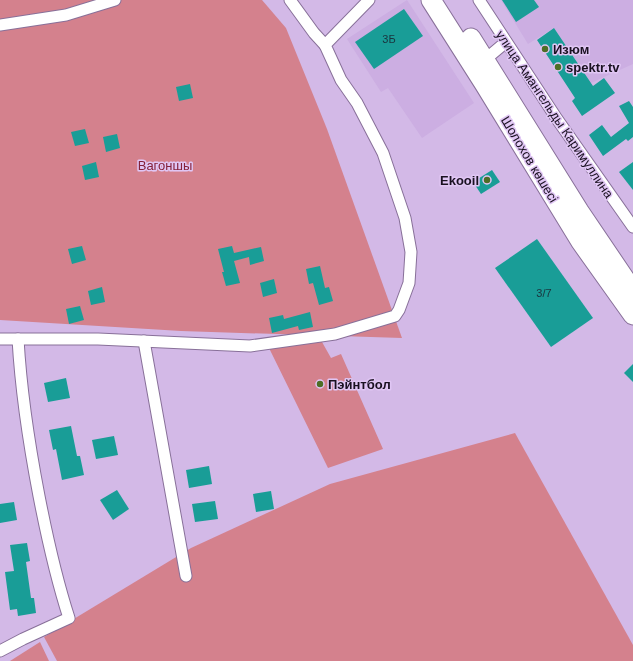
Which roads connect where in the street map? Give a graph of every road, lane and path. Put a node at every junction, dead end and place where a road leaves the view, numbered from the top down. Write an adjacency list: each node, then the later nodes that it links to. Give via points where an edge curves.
1 (115, 0): 7 (street, via 66,15)
2 (290, 0): 9 (street)
3 (369, 0): 9 (street)
4 (431, 0): 10 (highway, Шолохов көшесі)
5 (446, 0): 10 (highway, Шолохов көшесі)
6 (479, 0): 8 (street, улица Амангельды Каримуллина)
7 (0, 25)
8 (506, 42): 10 (street); 11 (street, улица Амангельды Каримуллина)
9 (325, 45): 16 (street, via 341,80 357,103 383,153 404,218 411,252 409,283 399,310 395,316 335,334 250,346)
10 (480, 64): 12 (highway, Шолохов көшесі); 13 (highway, Шолохов көшесі, via 581,242)
11 (633, 227)
12 (633, 291)
13 (633, 315)
14 (0, 338): 15 (street)
15 (18, 339): 16 (street); 18 (street, via 25,417 35,473 53,562 69,618 23,638)
16 (144, 341): 17 (street)
17 (186, 576)
18 (0, 652)

